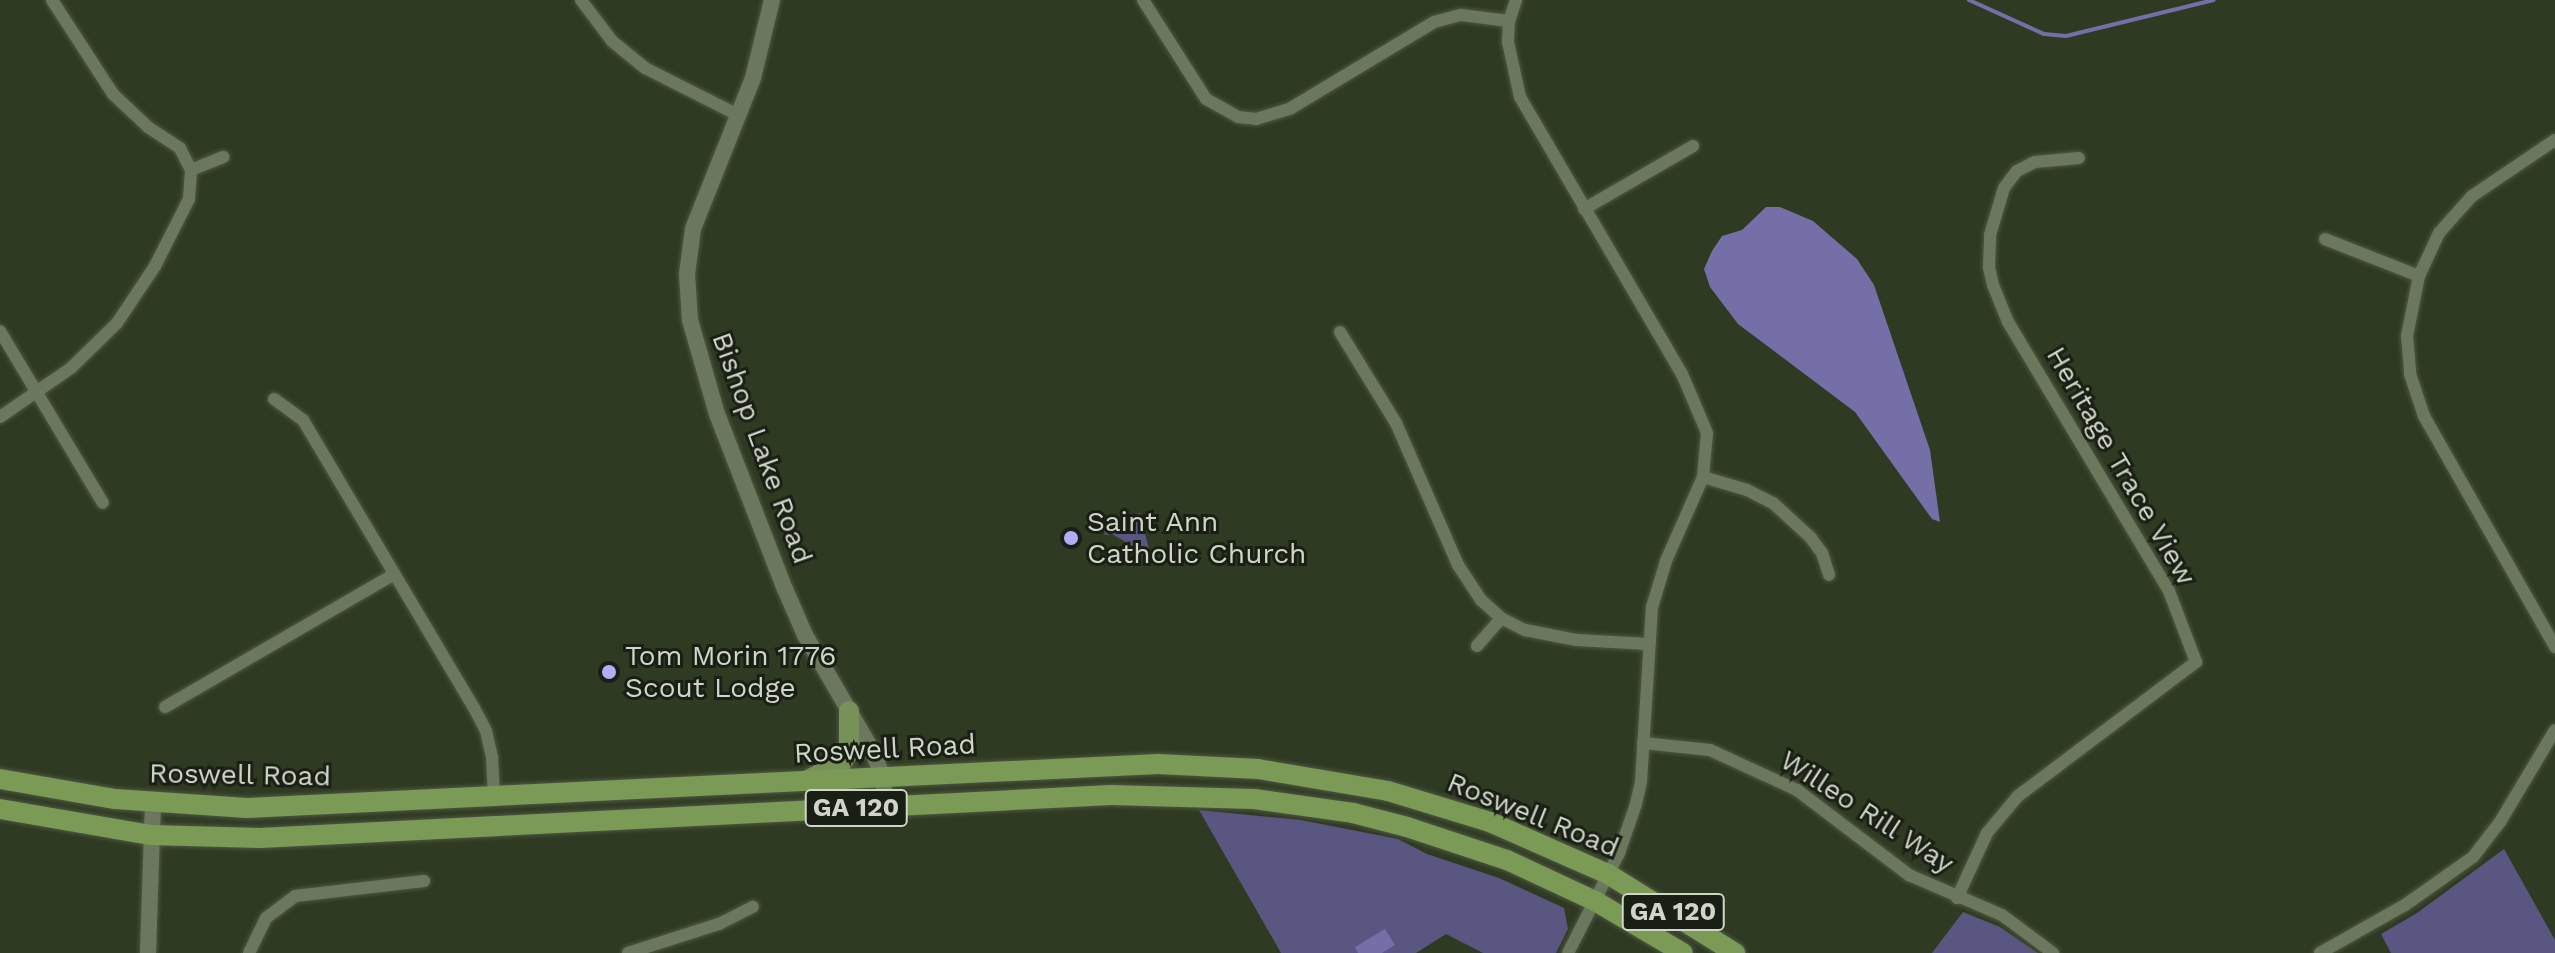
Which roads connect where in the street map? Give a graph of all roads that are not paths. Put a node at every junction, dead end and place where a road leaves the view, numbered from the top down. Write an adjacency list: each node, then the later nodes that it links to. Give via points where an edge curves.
1 (52, 0): 12 (street, via 113,94 180,148)
2 (581, 0): 7 (street, via 612,41 645,68)
3 (772, 0): 7 (street, Bishop Lake Road, via 758,65)
4 (1143, 0): 6 (street, via 1206,99 1238,117 1256,119 1291,108 1434,22 1461,15)
5 (1516, 0): 6 (street)
6 (1509, 21): 13 (street, via 1509,55 1520,97)
7 (738, 115): 30 (street, Bishop Lake Road, via 693,229 687,274 690,320 717,414 785,589)
8 (2555, 140): 15 (street, via 2456,211 2432,244)
9 (1693, 146): 13 (street)
10 (224, 157): 12 (street)
11 (2079, 158): 43 (street, Heritage Trace View, via 2035,162 2017,171 2004,188 1990,235 1993,285 2008,322 2169,591 2196,662 2018,796 1987,833)
12 (191, 170): 18 (street, via 189,199 178,227 129,308 87,353)
13 (1584, 209): 21 (street, via 1697,405 1707,433)
14 (2325, 239): 15 (street)
15 (2419, 276): 28 (street, via 2407,336 2416,395 2439,445)
16 (0, 331): 18 (street)
17 (1340, 332): 25 (street, via 1396,423 1458,565 1481,600)
18 (37, 393): 20 (street); 22 (street)
19 (274, 399): 23 (street, via 303,420)
20 (0, 417)
21 (1703, 477): 24 (street, via 1773,503 1811,538); 26 (street, via 1658,583)
22 (103, 503)
23 (394, 574): 29 (street); 36 (street, via 486,731)
24 (1829, 575)
25 (1501, 618): 26 (street, via 1560,638); 27 (street)
26 (1648, 644): 32 (street)
27 (1477, 646)
28 (2555, 647)
29 (165, 707)
30 (849, 711): 33 (street, Bishop Lake Road); 35 (main road, via 849,752 841,763)
31 (2555, 730): 53 (street, via 2473,857 2405,905)
32 (1643, 743): 41 (street, via 1636,804); 43 (street, Willeo Rill Way, via 1710,750 1759,771 1813,800 1909,875)
33 (883, 778): 35 (highway, Roswell Road / GA 120); 38 (street, Bishop Lake Road); 41 (highway, Roswell Road / GA 120, via 1158,764 1258,769 1341,781 1435,804)
34 (0, 779): 37 (highway, Roswell Road / GA 120)
35 (806, 781): 36 (highway, Roswell Road / GA 120)
36 (494, 797): 37 (highway, Roswell Road / GA 120, via 247,808)
37 (153, 803): 40 (street)
38 (885, 806): 40 (highway, Roswell Road / GA 120, via 260,838); 44 (highway, Roswell Road / GA 120, via 1111,795 1304,804 1457,843)
39 (0, 809): 40 (highway, Roswell Road / GA 120)
40 (150, 835): 46 (street)
41 (1608, 874): 44 (street); 51 (highway, Roswell Road / GA 120)
42 (424, 881): 47 (street, via 309,891 289,898 266,918)
43 (1957, 898): 52 (street, Willeo Rill Way, via 2015,923)
44 (1595, 901): 49 (street); 50 (highway, Roswell Road / GA 120)
45 (753, 907): 48 (street, via 719,924)
46 (148, 953)
47 (249, 953)
48 (628, 953)
49 (1568, 953)
50 (1683, 953)
51 (1735, 953)
52 (2053, 953)
53 (2320, 953)

